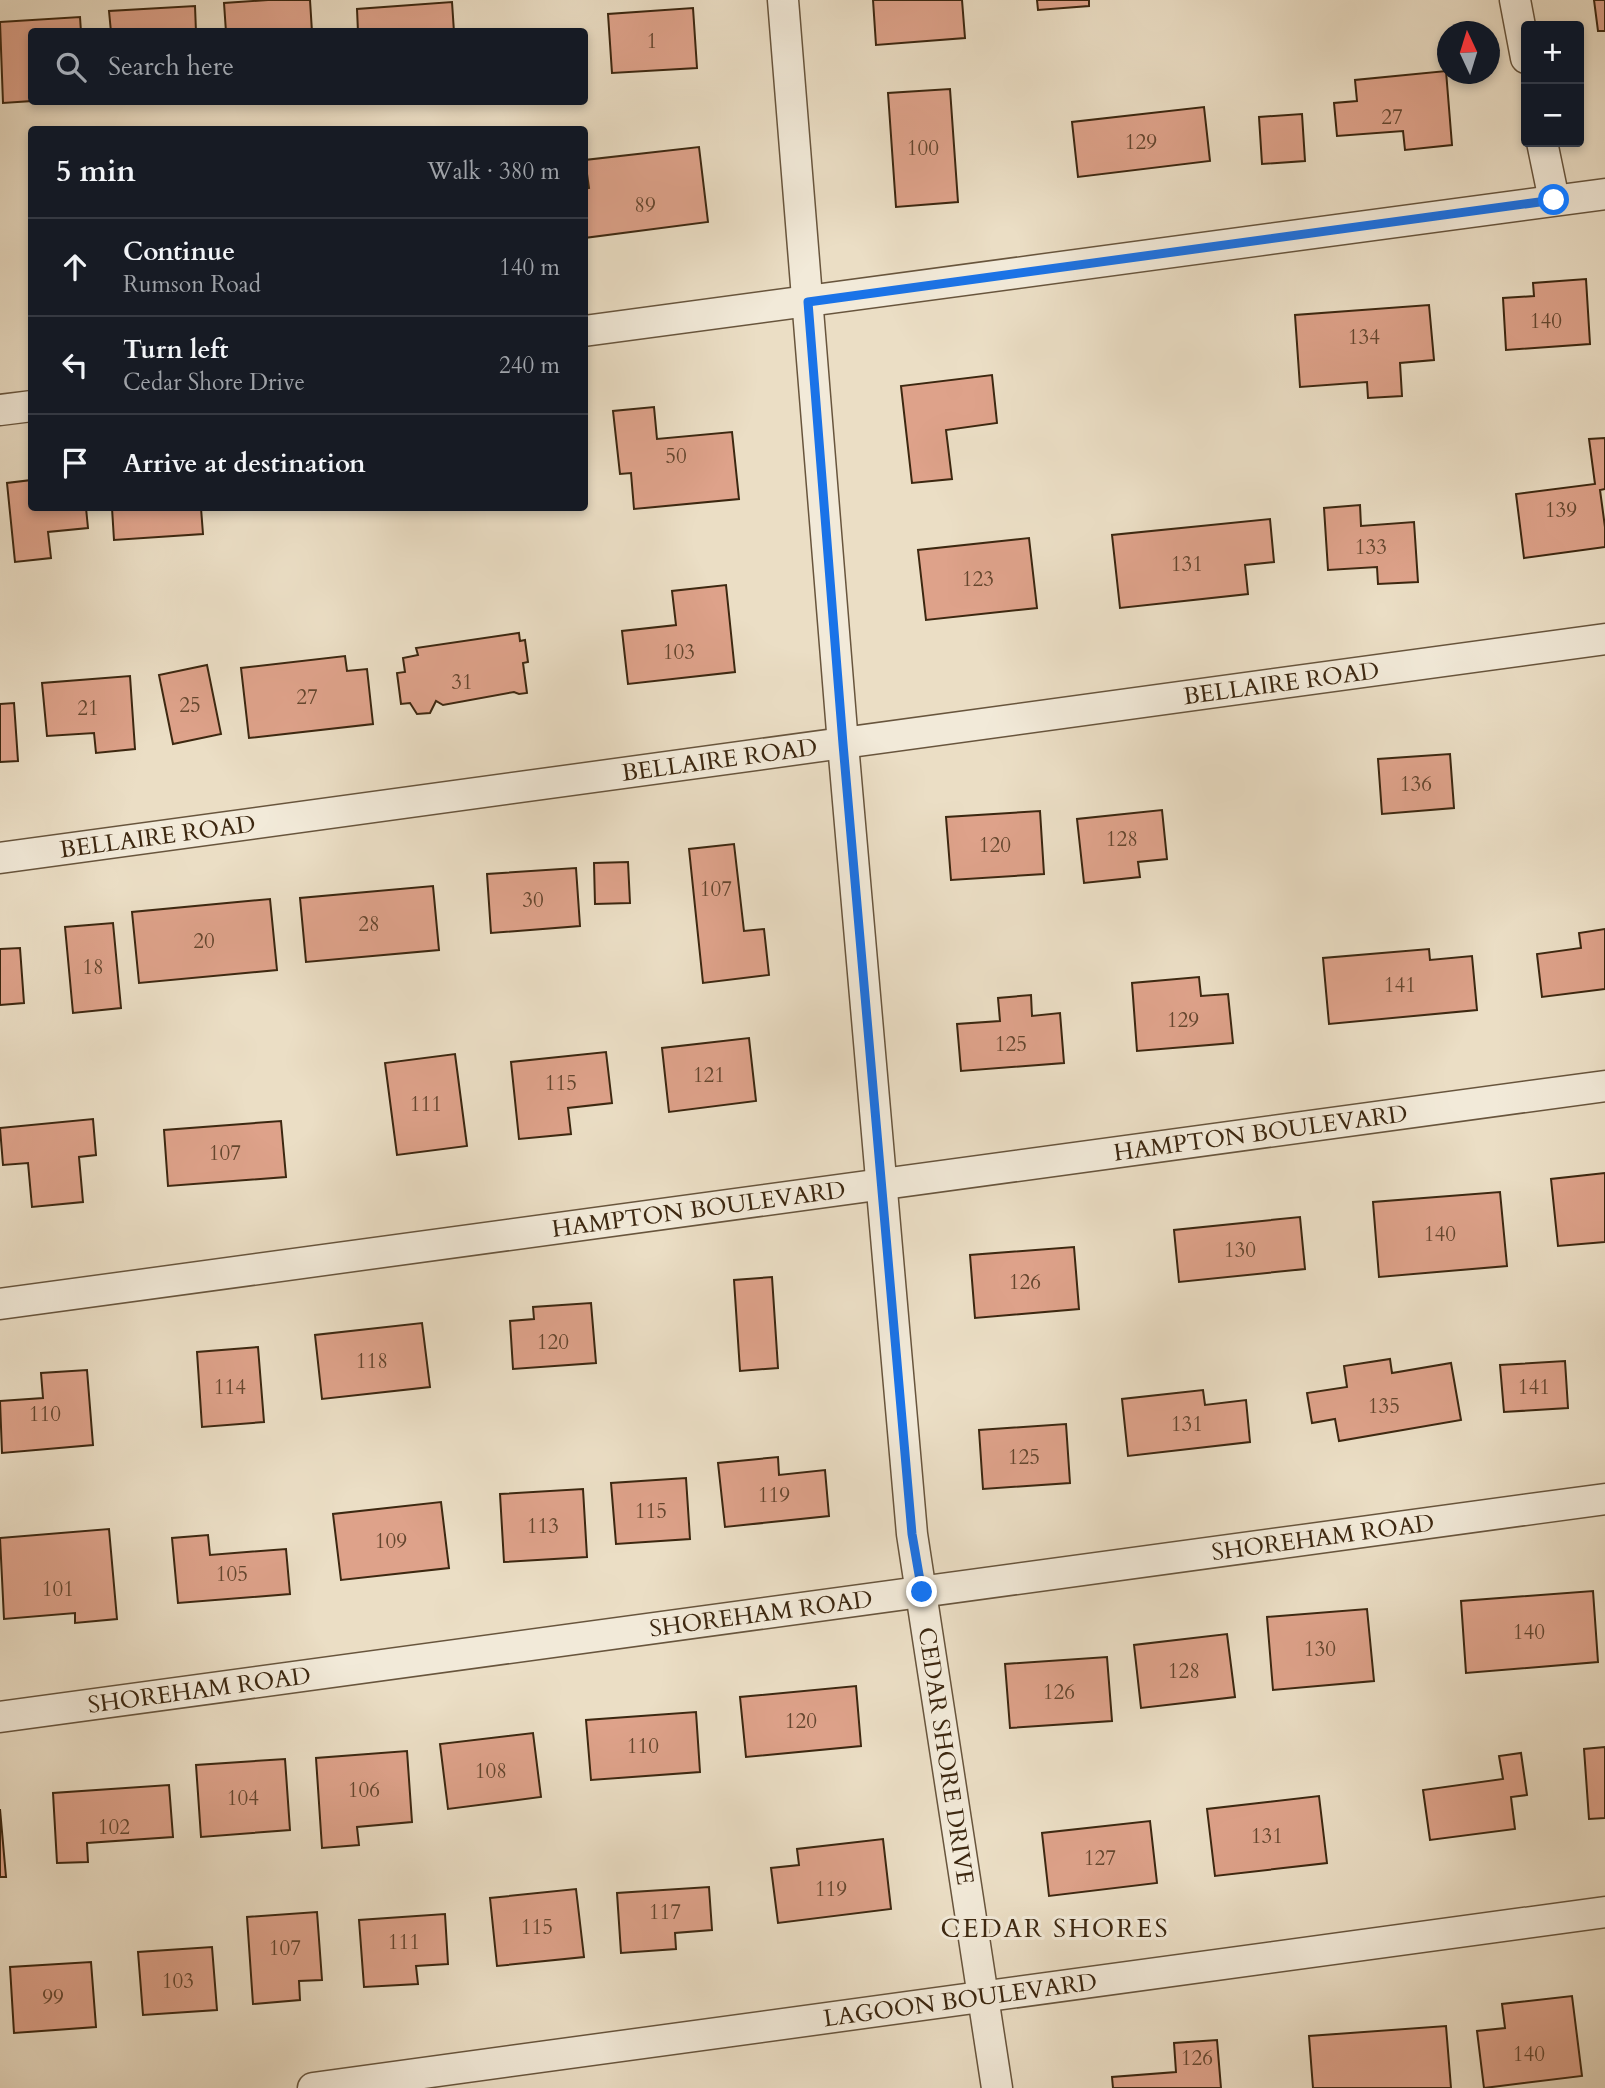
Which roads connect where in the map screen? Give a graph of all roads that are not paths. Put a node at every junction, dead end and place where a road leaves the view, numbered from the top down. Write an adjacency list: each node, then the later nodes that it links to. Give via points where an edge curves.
1 (783, 0): 7 (street, CEDAR SHORE DRIVE)
2 (1515, 0): 3 (street)
3 (1521, 32)
4 (1543, 147): 6 (street)
5 (1605, 194): 6 (street)
6 (1554, 200): 7 (street)
7 (808, 302): 8 (street); 12 (street, CEDAR SHORE DRIVE)
8 (588, 330)
9 (28, 406): 10 (street)
10 (0, 410)
11 (1605, 639): 12 (street, BELLAIRE ROAD)
12 (843, 744): 13 (street, BELLAIRE ROAD); 15 (street, CEDAR SHORE DRIVE)
13 (0, 858)
14 (1605, 1086): 15 (street, HAMPTON BOULEVARD)
15 (881, 1184): 16 (street, HAMPTON BOULEVARD); 18 (street, CEDAR SHORE DRIVE, via 912,1534)
16 (0, 1304)
17 (1605, 1499): 18 (street, SHOREHAM ROAD)
18 (922, 1592): 19 (street, SHOREHAM ROAD); 21 (street, CEDAR SHORE DRIVE)
19 (0, 1717)
20 (1605, 1912): 21 (street, LAGOON BOULEVARD)
21 (983, 1997): 22 (street, LAGOON BOULEVARD); 23 (street, CEDAR SHORE DRIVE)
22 (313, 2088)
23 (997, 2088)

